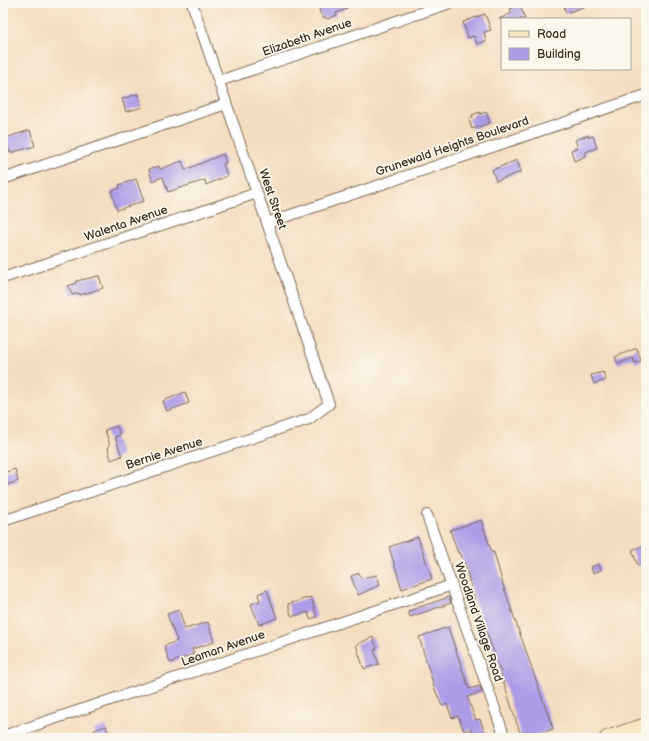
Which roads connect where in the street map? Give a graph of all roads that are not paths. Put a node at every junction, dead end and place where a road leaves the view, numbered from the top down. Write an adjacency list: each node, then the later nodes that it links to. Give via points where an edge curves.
1 (192, 3): 3 (street, West Street)
2 (450, 3): 3 (street, Elizabeth Avenue)
3 (219, 80): 5 (street, West Street)
4 (646, 95): 8 (street, Grunewald Heights Boulevard)
5 (226, 104): 6 (street); 7 (street, West Street)
6 (3, 179)
7 (256, 193): 8 (street, West Street); 9 (street, Walenta Avenue)
8 (267, 223): 10 (street, West Street)
9 (3, 278)
10 (330, 404): 12 (street, Bernie Avenue, via 309,419)
11 (427, 515): 13 (street, Woodland Village Road)
12 (3, 521)
13 (452, 585): 15 (street, Leaman Avenue); 16 (street, Woodland Village Road)
14 (646, 725): 17 (street)
15 (3, 736)
16 (506, 738)
17 (607, 738)

